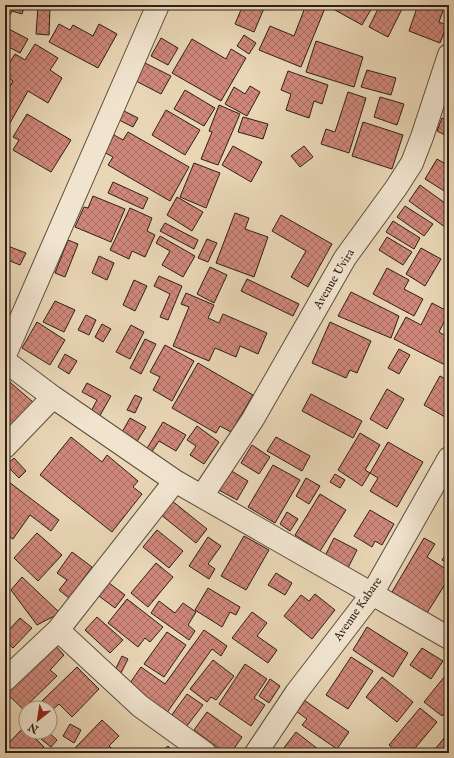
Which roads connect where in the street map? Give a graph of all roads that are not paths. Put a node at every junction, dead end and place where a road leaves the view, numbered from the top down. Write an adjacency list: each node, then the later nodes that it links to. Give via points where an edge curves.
1 (158, 5): 3 (street)
2 (449, 55): 9 (street, Avenue Uvira, via 412,163 345,258 253,419)
3 (5, 355)
4 (5, 361): 5 (street)
5 (53, 397): 6 (street); 8 (street)
6 (5, 447)
7 (449, 458): 10 (street, Avenue Kabare)
8 (175, 481): 9 (street); 11 (street)
9 (202, 496): 10 (street)
10 (372, 594): 12 (street); 15 (street, Avenue Kabare, via 296,694)
11 (58, 630): 13 (street); 14 (street, via 140,706)
12 (449, 638)
13 (5, 680)
14 (205, 753)
15 (256, 753)

